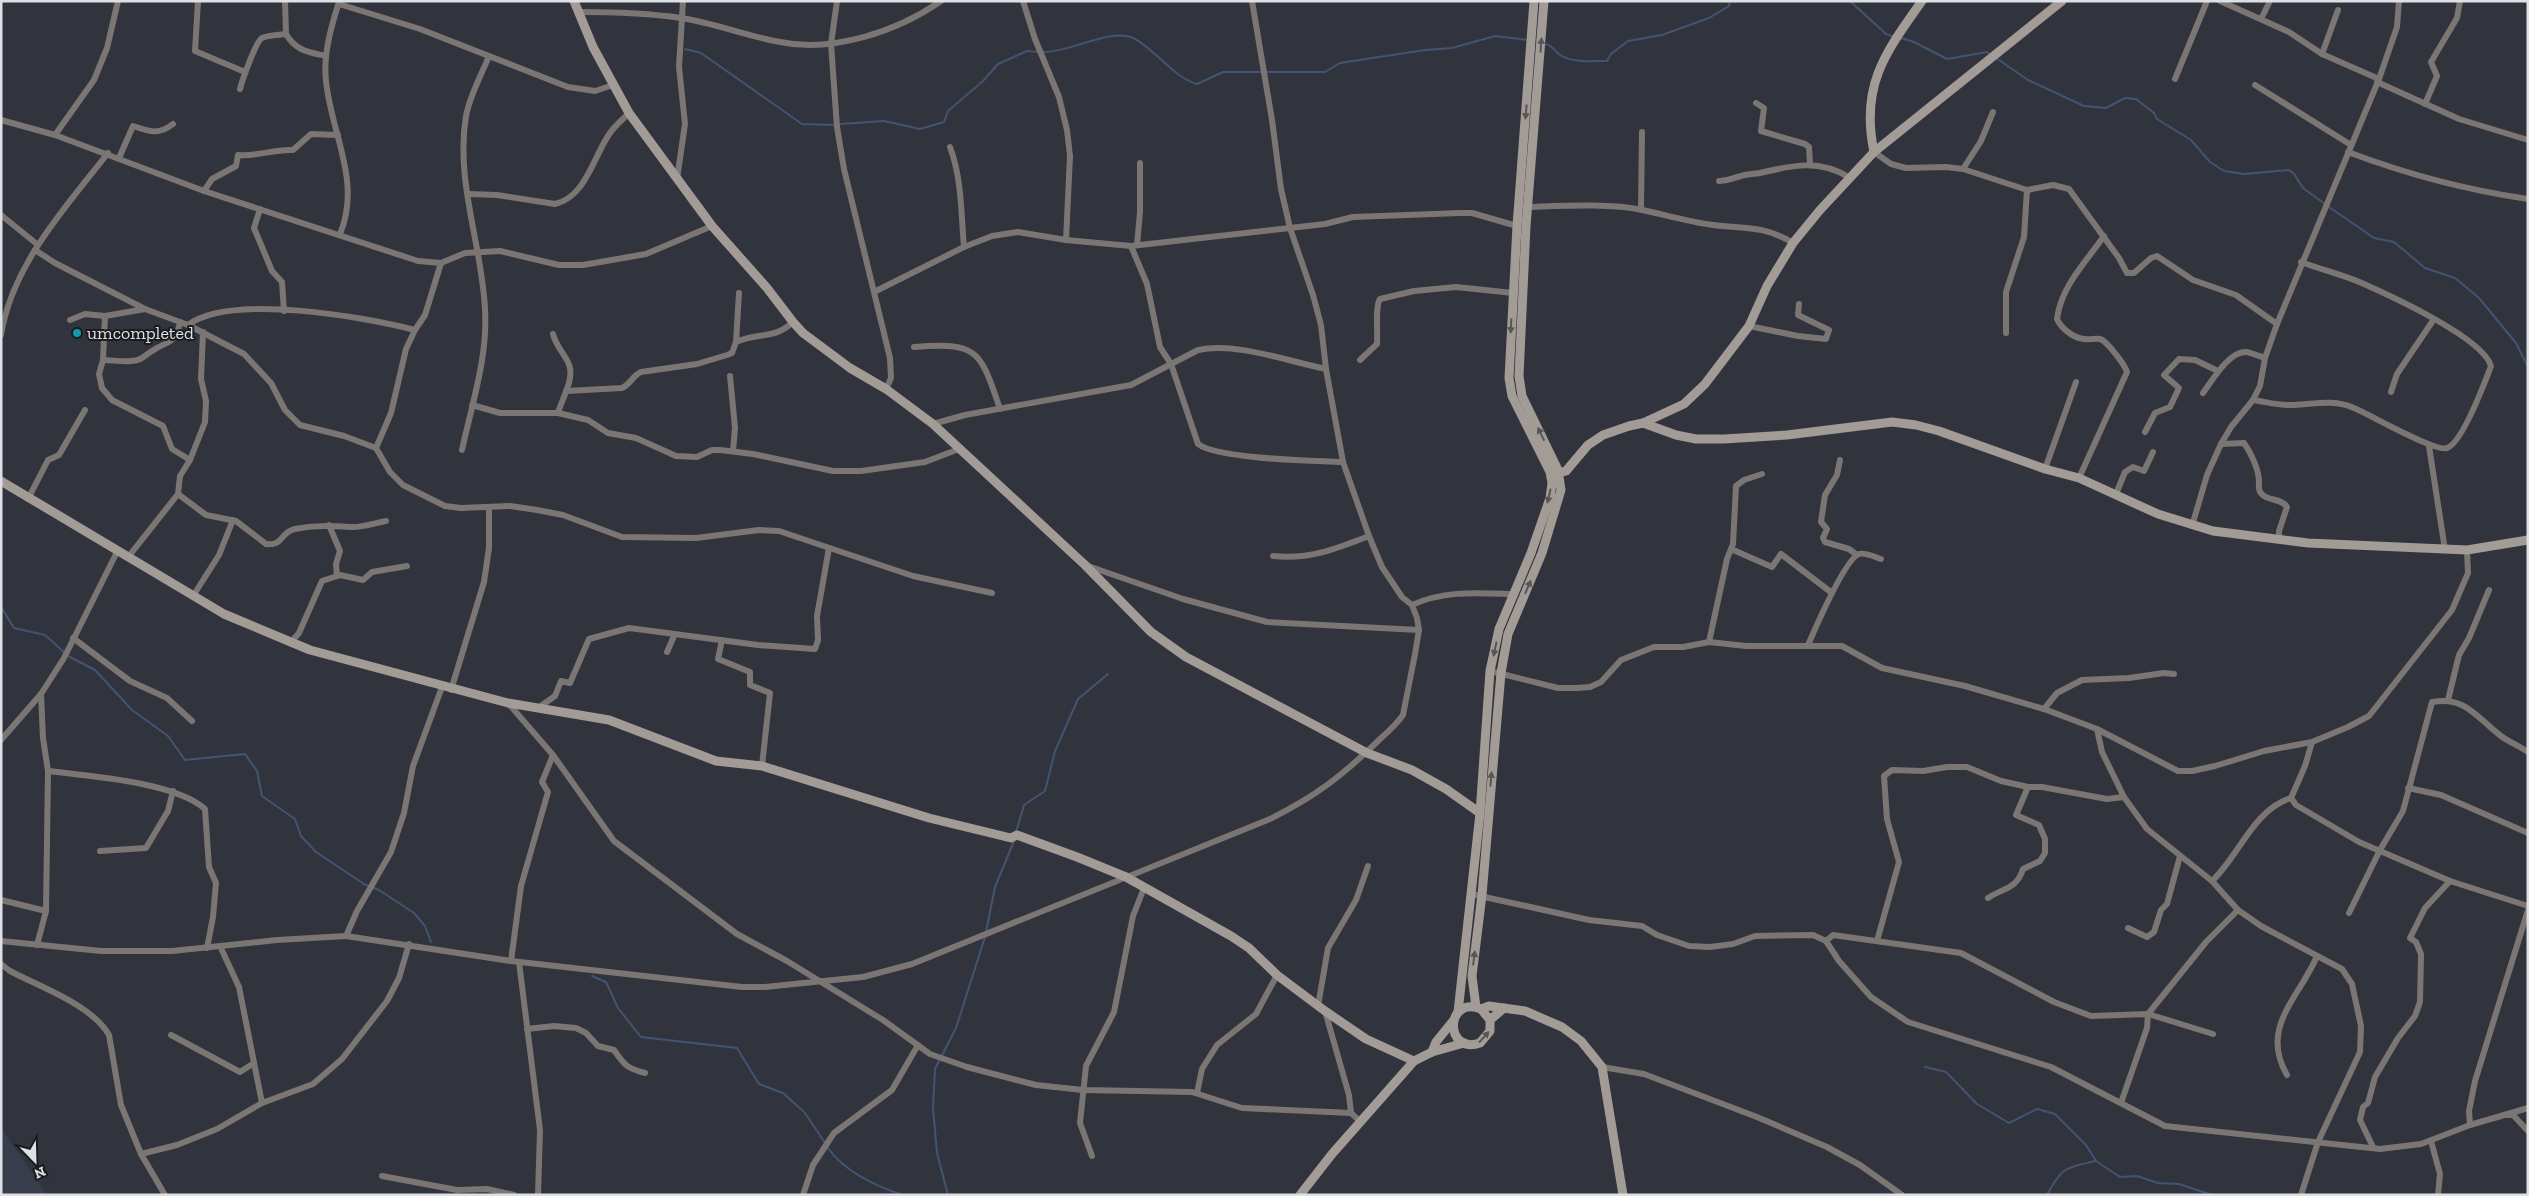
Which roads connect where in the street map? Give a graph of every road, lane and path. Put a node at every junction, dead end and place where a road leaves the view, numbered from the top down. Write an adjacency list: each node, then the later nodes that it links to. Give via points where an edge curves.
1 (118, 1): 44 (street, via 107,48 94,80)
2 (198, 1): 31 (street, via 195,51)
3 (285, 1): 25 (street)
4 (574, 1): 21 (street)
5 (683, 1): 22 (street)
6 (837, 1): 26 (street)
7 (941, 1): 26 (street, via 920,16 883,32)
8 (1023, 1): 72 (street, via 1059,97 1070,156)
9 (1252, 1): 69 (street)
10 (1534, 1): 24 (street)
11 (1544, 1): 24 (street)
12 (1922, 1): 49 (street, via 1890,49 1873,85 1869,126)
13 (2062, 1): 49 (street)
14 (2207, 1): 32 (street)
15 (2220, 1): 23 (street)
16 (2270, 1): 23 (street)
17 (2399, 1): 33 (street, via 2397,27)
18 (2460, 1): 38 (street, via 2457,18 2431,62 2437,76)
19 (339, 3): 28 (street); 29 (street)
20 (2338, 10): 27 (street)
21 (578, 12): 22 (street); 34 (street)
22 (682, 18): 26 (street, via 781,43); 57 (street, via 680,67 684,124)
23 (2261, 18): 27 (street)
24 (1537, 25): 30 (street)
25 (286, 34): 28 (street, via 300,50); 31 (street, via 261,39)
26 (831, 44): 81 (street, via 837,127 844,169)
27 (2322, 54): 33 (street)
28 (326, 56): 45 (street, via 326,81)
29 (489, 56): 34 (street, via 568,87 595,91); 61 (street, via 466,118)
30 (1535, 64): 63 (street); 68 (street, one-way to 68)
31 (244, 72): 36 (street)
32 (2174, 79)
33 (2378, 80): 38 (street); 47 (street)
34 (613, 85): 40 (street)
35 (2255, 85): 47 (street)
36 (240, 89)
37 (1756, 103): 54 (street, via 1764,108 1761,131 1805,144 1809,147)
38 (2425, 104): 46 (street, via 2459,119)
39 (1993, 112): 55 (street, via 1981,141)
40 (629, 113): 57 (street); 61 (street, via 609,134 576,192 562,202 555,204)
41 (1, 120): 44 (street)
42 (173, 124): 52 (street, via 164,131 153,133 133,126)
43 (1642, 132): 65 (street)
44 (55, 135): 51 (street)
45 (338, 135): 60 (street, via 311,134 292,150 238,155 236,166 212,179); 70 (street, via 349,194 346,219)
46 (2528, 140)
47 (2351, 145): 50 (street)
48 (950, 147): 76 (street, via 956,162)
49 (1874, 152): 55 (street, via 1891,164 1906,168); 56 (street)
50 (2348, 152): 62 (street, via 2422,177); 78 (street)
51 (108, 154): 52 (street); 75 (street)
52 (119, 158): 60 (street)
53 (1140, 163): 74 (street, via 1140,212)
54 (1810, 164): 56 (street, via 1836,169); 58 (street)
55 (1963, 168): 59 (street)
56 (1850, 178): 73 (street)
57 (677, 179): 67 (street)
58 (1719, 181)
59 (2026, 190): 71 (street, via 2053,185 2068,188); 98 (street, via 2024,236 2006,292)
60 (204, 191): 64 (street)
61 (468, 194): 77 (street)
62 (2528, 199)
63 (1528, 207): 65 (street); 80 (street)
64 (260, 209): 70 (street); 87 (street, via 254,228 272,271 282,282)
65 (1641, 209): 73 (street, via 1697,223 1760,228 1775,232)
66 (1, 215): 75 (street)
67 (712, 226): 77 (street, via 646,254 583,265 559,265 510,252); 92 (street)
68 (1516, 226): 69 (street, via 1472,213 1460,213 1353,217); 80 (street)
69 (1290, 228): 74 (street); 107 (street, via 1321,325)
70 (340, 234): 79 (street, via 418,261)
71 (2104, 236): 93 (street, via 2127,273 2134,273 2150,258 2157,256 2193,280 2236,296); 136 (street, via 2070,282 2057,318 2064,329 2079,338 2104,342 2126,366 2127,372)
72 (1066, 240): 74 (street); 76 (street, via 1018,232 992,236)
73 (1793, 243): 95 (street, via 1767,286)
74 (1134, 245): 106 (street, via 1147,284 1160,347)
75 (36, 247): 85 (street, via 55,263); 86 (street)
76 (964, 247): 81 (street)
77 (477, 250): 79 (street); 116 (street, via 485,308 484,352)
78 (2302, 262): 89 (street, via 2362,283); 93 (street)
79 (441, 264): 96 (street, via 425,315)
80 (1519, 268): 83 (street); 134 (street, one-way to 80, via 1520,386)
81 (876, 291): 111 (street, via 892,369)
82 (739, 293): 101 (street)
83 (1513, 293): 105 (street, via 1456,287 1414,291 1380,299 1377,303 1377,344); 134 (street, one-way to 134, via 1510,388)
84 (1799, 304): 95 (street, via 1798,315 1829,330 1826,339)
85 (146, 310): 88 (street); 91 (street)
86 (3, 311): 100 (street)
87 (284, 311): 94 (street, via 235,311 200,318); 96 (street, via 369,318)
88 (104, 316): 90 (street, via 85,314); 104 (street)
89 (2434, 319): 113 (street, via 2397,374); 124 (street, via 2481,348 2491,366 2467,421 2452,445 2444,449)
90 (70, 320)
91 (180, 322): 94 (street); 104 (street, via 178,335 145,357 131,362)
92 (793, 322): 101 (street, via 774,335 750,336); 111 (street, via 850,368)
93 (2277, 324): 103 (street)
94 (188, 325): 97 (street)
95 (1749, 326): 121 (street, via 1705,384 1684,404)
96 (415, 330): 125 (street, via 406,349 391,412)
97 (203, 332): 125 (street, via 252,361 271,383 285,410 300,424); 130 (street, via 205,422)
98 (2006, 333)
99 (553, 334): 112 (street, via 557,348 570,365)
100 (1, 335)
101 (736, 342): 112 (street, via 732,353 697,364 640,372 622,388)
102 (914, 346): 117 (street, via 948,344 970,350 985,367)
103 (2265, 358): 108 (street, via 2244,352); 115 (street, via 2260,386)
104 (103, 360): 130 (street, via 99,379 108,397 163,426 172,448)
105 (1360, 360)
106 (1171, 364): 107 (street, via 1198,350 1237,349); 117 (street, via 1140,383); 132 (street, via 1194,435 1205,449 1291,461)
107 (1326, 369): 132 (street)
108 (2218, 371): 114 (street); 122 (street, via 2195,360 2179,359 2164,375 2179,388 2170,407 2155,414)
109 (730, 376): 128 (street, via 736,428)
110 (2076, 382): 133 (street)
111 (886, 389): 120 (street)
112 (566, 391): 119 (street)
113 (2391, 392)
114 (2203, 393)
115 (2253, 400): 123 (street); 124 (street, via 2294,405 2331,401 2352,407)
116 (472, 405): 119 (street, via 500,413); 127 (street)
117 (1000, 409): 120 (street)
118 (85, 410): 140 (street, via 59,455 48,460)
119 (558, 413): 128 (street, via 588,420 608,433 636,438 676,456 696,457 712,450)
120 (934, 424): 126 (street)
121 (1643, 424): 133 (street, via 1696,439 1724,439 1892,422 1939,431); 134 (street, via 1603,435 1588,445 1566,471)
122 (2145, 432)
123 (2221, 444): 145 (street, via 2207,475); 147 (street, via 2244,443 2259,479 2259,490 2266,498 2284,502 2287,507)
124 (2428, 446): 151 (street)
125 (376, 448): 141 (street, via 390,472 410,490 445,506)
126 (959, 449): 128 (street, via 924,462 861,471 820,469); 158 (street)
127 (462, 450)
128 (733, 451)
129 (2153, 452): 139 (street, via 2144,471 2133,467 2126,472)
130 (190, 460): 138 (street, via 180,476)
131 (1840, 460): 154 (street, via 1825,495 1821,522 1827,529 1823,538 1825,542 1849,549)
132 (1343, 462): 146 (street)
133 (2045, 469): 136 (street)
134 (1555, 474): 164 (street, one-way to 164, via 1531,553); 176 (street, one-way to 134, via 1508,634 1542,553 1560,498)
135 (1762, 474): 150 (street, via 1736,486)
136 (2079, 478): 139 (street)
137 (1, 481): 140 (street)
138 (178, 494): 142 (street, via 206,515); 155 (street)
139 (2116, 494): 145 (street)
140 (28, 499): 153 (street)
141 (489, 508): 149 (street, via 510,506 563,515 622,537 696,538 759,530 779,531); 178 (street, via 489,548 484,582)
142 (233, 520): 144 (street, via 272,545 291,530); 165 (street, via 219,555)
143 (386, 521): 144 (street, via 352,528)
144 (329, 526): 160 (street, via 340,551)
145 (2192, 526): 147 (street)
146 (1368, 536): 156 (street, via 1305,558); 166 (street, via 1382,567 1402,597)
147 (2279, 540): 151 (street)
148 (2528, 540): 152 (street)
149 (829, 548): 162 (street, via 913,576); 170 (street, via 817,616 815,649 758,646)
150 (1731, 549): 163 (street, via 1772,567 1781,554); 171 (street)
151 (2445, 550): 152 (street)
152 (2467, 550): 188 (street, via 2468,573 2452,610 2380,705 2358,722)
153 (117, 552): 155 (street); 169 (street)
154 (1857, 555): 157 (street, via 1863,553); 163 (street)
155 (129, 556): 165 (street)
156 (1273, 556)
157 (1882, 559)
158 (1085, 565): 167 (street, via 1183,599 1267,622); 190 (street, via 1151,632 1186,658)
159 (407, 566): 160 (street, via 372,572 363,580)
160 (337, 576): 172 (street, via 322,581 299,633)
161 (2489, 590): 180 (street, via 2459,655)
162 (992, 593)
163 (1832, 593): 173 (street)
164 (1513, 594): 166 (street, via 1459,592 1430,597); 175 (street, one-way to 175, via 1499,629)
165 (193, 596): 172 (street, via 224,614)
166 (1412, 605): 167 (street)
167 (1419, 630): 190 (street, via 1403,715)
168 (674, 636): 170 (street); 174 (street); 182 (street, via 629,628 589,639 570,683 561,681 554,696)
169 (73, 638): 179 (street); 184 (street, via 130,681 167,698)
170 (722, 640): 192 (street, via 718,659 750,672 750,685 770,693)
171 (1709, 642): 173 (street, via 1746,646); 176 (street, via 1649,648 1621,660 1610,674 1590,687 1558,688)
172 (290, 643): 178 (street)
173 (1808, 645): 183 (street, via 1842,646 1882,668 1965,686)
174 (667, 652)
175 (1490, 671): 176 (street); 199 (street)
176 (1501, 674): 201 (street, one-way to 176)
177 (2174, 674): 183 (street, via 2082,680 2057,693)
178 (446, 688): 181 (street); 220 (street, via 413,766 404,813 391,852 356,911)
179 (41, 694): 185 (street); 193 (street)
180 (2448, 700): 189 (street, via 2471,710 2500,735); 195 (street, via 2432,702)
181 (508, 703): 182 (street); 191 (street)
182 (538, 708): 192 (street, via 609,720 716,761)
183 (2044, 709): 186 (street)
184 (192, 720)
185 (4, 729): 187 (street)
186 (2098, 729): 188 (street, via 2178,771 2207,768 2264,751); 197 (street, via 2102,752)
187 (1, 740)
188 (2312, 742): 198 (street)
189 (2528, 752)
190 (1367, 753): 199 (street, via 1412,770); 206 (street, via 1310,799 1270,819)
191 (553, 756): 229 (street, via 542,782 548,792 522,886); 233 (street, via 614,841 736,934)
192 (762, 766): 206 (street, via 929,818 1014,837)
193 (48, 771): 196 (street); 217 (street)
194 (2028, 787): 197 (street, via 2107,799); 212 (street, via 2016,815 2039,825 2044,834 2045,853 2040,861 2023,869 2013,887); 223 (street, via 2001,781 1967,767 1887,772 1884,776 1887,819 1899,862)
195 (2408, 788): 200 (street, via 2441,795); 202 (street, via 2403,811)
196 (173, 791): 203 (street, via 168,811 146,848); 227 (street, via 205,808 209,867 216,883)
197 (2124, 798): 204 (street, via 2147,828)
198 (2291, 798): 202 (street, via 2296,805 2335,829); 207 (street, via 2271,808 2240,842 2225,868)
199 (1480, 813): 201 (street)
200 (2528, 833)
201 (1482, 840): 210 (street); 211 (street)
202 (2380, 850): 208 (street); 218 (street)
203 (100, 851)
204 (2180, 856): 207 (street); 219 (street, via 2167,904 2161,910 2154,932 2147,936)
205 (1368, 866): 236 (street, via 1356,900 1328,948)
206 (1126, 878): 209 (street); 233 (street, via 895,969 862,977)
207 (2212, 881): 215 (street)
208 (2450, 881): 214 (street); 264 (street, via 2426,908 2410,938 2416,942 2421,954 2420,1002 2415,1016 2375,1077 2368,1103 2363,1107 2360,1120)
209 (1144, 888): 232 (street, via 1237,940); 252 (street, via 1133,916 1119,997 1102,1039 1087,1060)
210 (1471, 894): 211 (street); 237 (street)
211 (1482, 895): 222 (street, via 1589,920 1642,926 1689,946 1726,945 1764,935 1806,934); 234 (street, one-way to 211, via 1472,976)
212 (1988, 898)
213 (1, 900): 217 (street)
214 (2528, 906)
215 (2238, 910): 228 (street); 238 (street, via 2206,942)
216 (2528, 910): 260 (street, via 2475,1081 2469,1111)
217 (46, 911): 225 (street)
218 (2349, 913)
219 (2128, 928)
220 (346, 936): 224 (street); 226 (street)
221 (1, 941): 225 (street)
222 (1826, 941): 223 (street, via 1833,935); 255 (street, via 1838,961 1871,997 1908,1022 2051,1066)
223 (1877, 941): 238 (street, via 1969,956 2047,998 2092,1016)
224 (409, 944): 229 (street); 254 (street, via 394,991 342,1059 312,1084)
225 (37, 945): 227 (street, via 101,951)
226 (220, 946): 227 (street); 248 (street, via 239,987)
227 (207, 948)
228 (2316, 956): 251 (street, via 2309,975 2287,1005 2280,1028 2276,1047); 263 (street, via 2342,968 2348,976 2359,1013 2362,1039 2360,1052)
229 (510, 961): 230 (street)
230 (519, 962): 233 (street, via 742,987); 241 (street)
231 (1, 964): 265 (street, via 92,1015 104,1028 121,1104)
232 (1277, 975): 236 (street); 253 (street, via 1256,1014 1217,1045 1202,1069)
233 (818, 981): 245 (street)
234 (1478, 1008): 235 (street); 237 (street, via 1463,1008); 239 (street)
235 (1504, 1008): 239 (street); 249 (street, via 1531,1012 1567,1030 1581,1041)
236 (1321, 1009): 247 (street, via 1366,1039); 257 (street, via 1349,1096)
237 (1458, 1012): 240 (street)
238 (2148, 1014): 242 (street); 255 (street, via 2147,1028)
239 (1490, 1020): 244 (street, one-way to 239, via 1475,1044 1484,1040 1490,1031)
240 (1453, 1021): 244 (street, via 1454,1034); 246 (street)
241 (527, 1030): 250 (street, via 554,1026 576,1028 598,1046 614,1050 629,1068); 270 (street, via 540,1130)
242 (2213, 1034)
243 (171, 1035): 248 (street, via 240,1072)
244 (1464, 1043): 246 (street)
245 (918, 1045): 252 (street, via 930,1054 967,1067 1036,1085); 271 (street, via 892,1090 834,1133 813,1165)
246 (1432, 1052): 247 (street)
247 (1414, 1061): 259 (street)
248 (254, 1063): 254 (street)
249 (1602, 1067): 273 (street); 274 (street, via 1644,1074 1757,1117 1827,1147 1860,1165)
250 (645, 1073)
251 (2287, 1075)
252 (1083, 1090): 253 (street); 266 (street, via 1080,1123)
253 (1198, 1093): 257 (street, via 1242,1108)
254 (262, 1103): 265 (street, via 217,1129)
255 (2121, 1103): 263 (street, via 2164,1126)
256 (2528, 1108): 258 (street)
257 (1351, 1113): 259 (street)
258 (2503, 1115): 260 (street); 261 (street, via 2513,1115)
259 (1361, 1122): 272 (street)
260 (2470, 1125): 262 (street)
261 (2528, 1131)
262 (2431, 1141): 264 (street); 276 (street, via 2440,1174)
263 (2318, 1142): 264 (street); 275 (street)
264 (2373, 1147)
265 (141, 1154): 268 (street)
266 (1092, 1156)
267 (382, 1176): 269 (street, via 457,1190 487,1189)
268 (164, 1195)
269 (514, 1195)
270 (538, 1195)
271 (803, 1195)
272 (1300, 1195)
273 (1623, 1195)
274 (1902, 1195)
275 (2300, 1195)
276 (2438, 1195)

